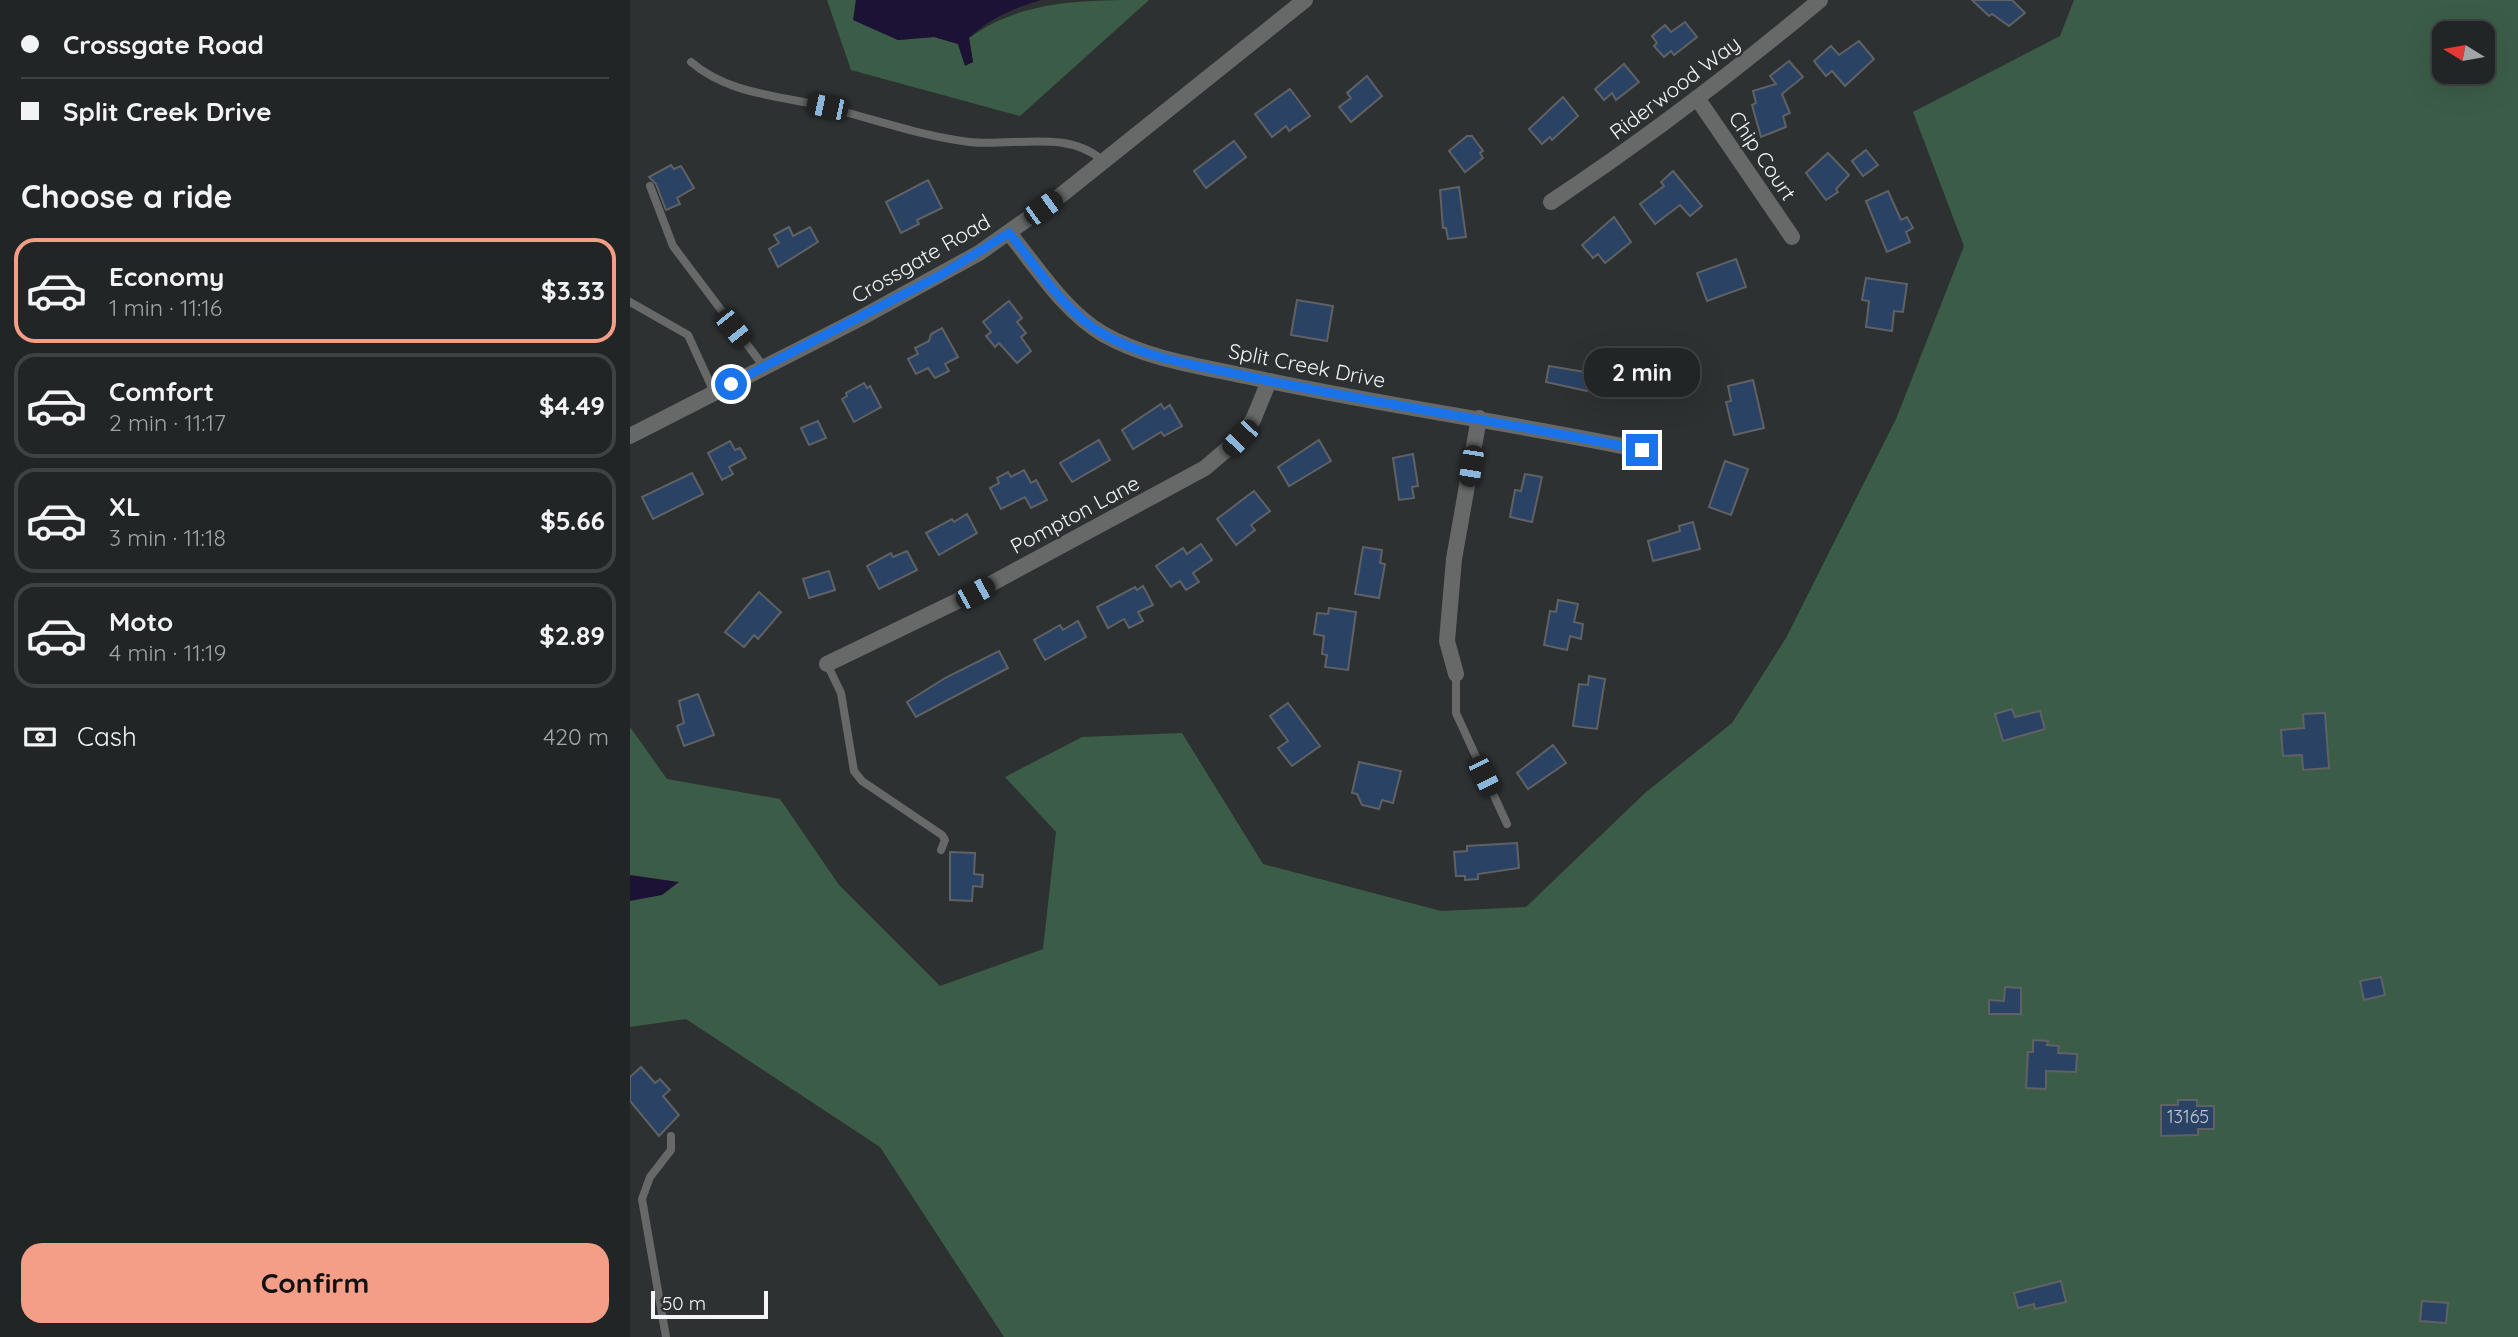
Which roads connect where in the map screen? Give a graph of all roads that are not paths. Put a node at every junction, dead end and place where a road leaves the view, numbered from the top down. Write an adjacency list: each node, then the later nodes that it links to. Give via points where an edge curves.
1 (1305, 0): 5 (street, Crossgate Road)
2 (1820, 0): 4 (street, Riderwood Way)
3 (691, 62): 5 (lane, via 733,87 933,137 1064,142 1080,145)
4 (1697, 97): 7 (street, Riderwood Way); 9 (street, Chip Court)
5 (1102, 160): 8 (street, Crossgate Road)
6 (650, 186): 11 (lane, via 673,246)
7 (1551, 202)
8 (1009, 233): 11 (street, Crossgate Road, via 941,275); 12 (street, Split Creek Drive, via 1078,316 1102,333 1172,359)
9 (1792, 237)
10 (630, 303): 13 (lane, via 688,335)
11 (764, 367): 13 (street, Crossgate Road)
12 (1269, 381): 14 (street, Split Creek Drive); 17 (street, Pompton Lane, via 1240,438 1205,468 975,593)
13 (714, 392): 15 (street, Crossgate Road)
14 (1479, 418): 16 (street, Split Creek Drive); 18 (street, via 1454,559 1447,642)
15 (630, 436)
16 (1642, 450)
17 (827, 664): 20 (lane, via 841,694 854,771 942,835)
18 (1456, 674): 19 (lane, via 1456,713)
19 (1507, 824)
20 (941, 850)
21 (671, 1136): 22 (lane, via 671,1150 650,1177 642,1199)
22 (666, 1337)

